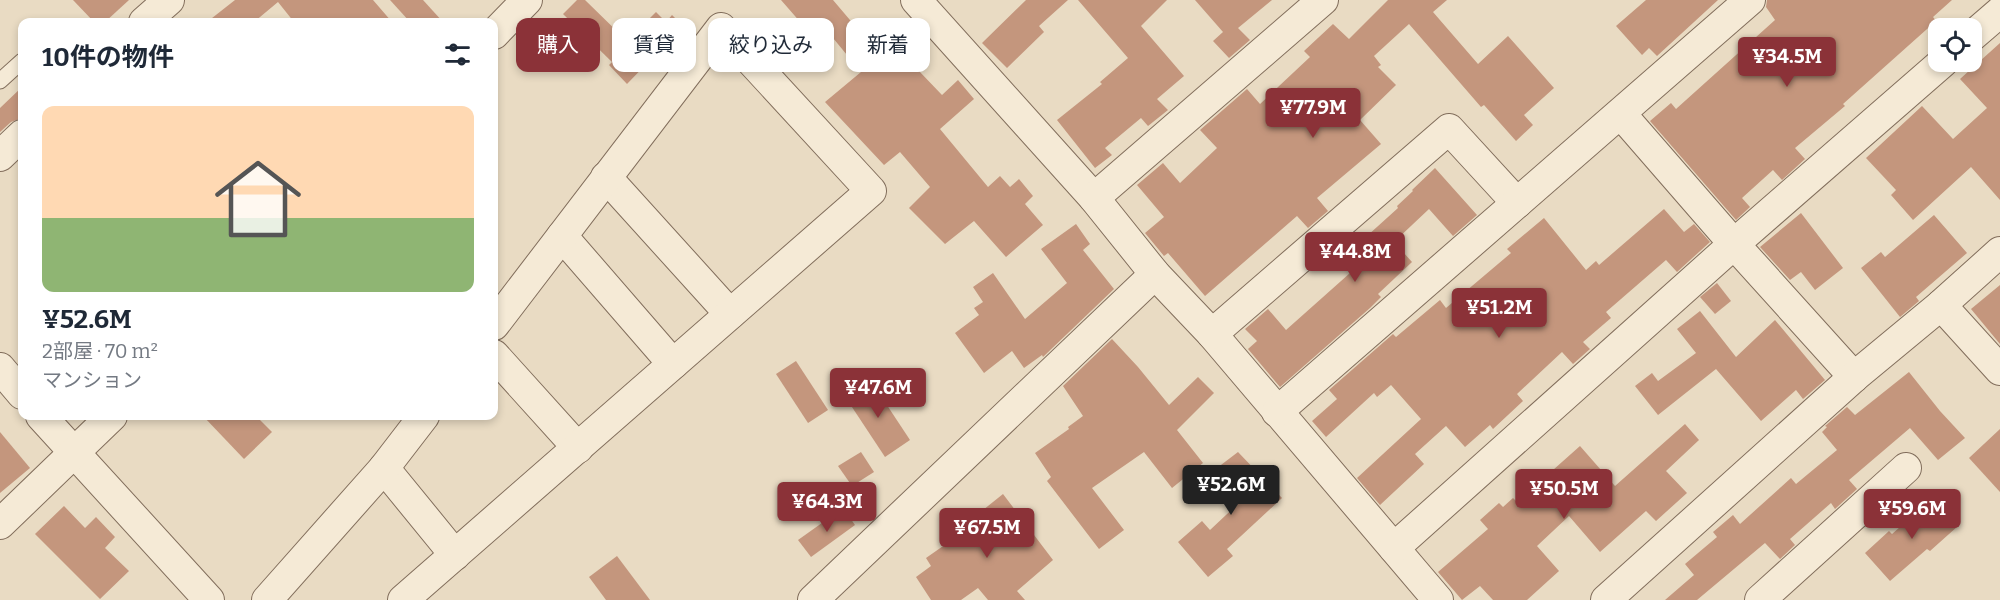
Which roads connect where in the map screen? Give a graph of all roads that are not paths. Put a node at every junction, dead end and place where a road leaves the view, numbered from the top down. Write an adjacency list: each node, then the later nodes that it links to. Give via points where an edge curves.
1 (527, 0): 7 (street)
2 (916, 0): 15 (street)
3 (1323, 0): 15 (street)
4 (1750, 0): 11 (street)
5 (2000, 12): 6 (street)
6 (1982, 28)
7 (498, 30)
8 (18, 65): 10 (lane)
9 (1932, 72): 18 (street)
10 (0, 81)
11 (1621, 114): 16 (street); 18 (street)
12 (18, 139): 13 (street)
13 (0, 156)
14 (606, 177): 17 (street); 22 (street); 22 (street, via 721,28 871,191)
15 (1094, 198): 20 (street)
16 (1517, 203): 24 (street, via 1449,129); 31 (street)
17 (561, 236): 23 (street); 26 (street)
18 (1734, 244): 29 (street); 40 (street)
19 (2000, 252): 21 (street)
20 (1155, 274): 24 (street); 45 (street)
21 (1941, 305): 28 (street); 29 (street)
22 (730, 314): 26 (street)
23 (498, 320)
24 (1212, 334): 31 (street)
25 (498, 359): 35 (street)
26 (673, 364): 35 (street)
27 (0, 368): 30 (street)
28 (2000, 370)
29 (1854, 377): 47 (street)
30 (18, 389)
31 (1277, 412): 40 (street)
32 (45, 420): 36 (street)
33 (108, 420): 36 (street)
34 (421, 420): 37 (street)
35 (578, 448): 41 (street)
36 (74, 453): 39 (street); 42 (street)
37 (384, 468): 41 (street); 43 (street)
38 (1906, 468): 48 (street)
39 (0, 525)
40 (1394, 548): 46 (street)
41 (455, 555): 44 (street)
42 (206, 599)
43 (267, 600)
44 (403, 600)
45 (813, 600)
46 (1438, 600)
47 (1606, 600)
48 (1760, 600)

